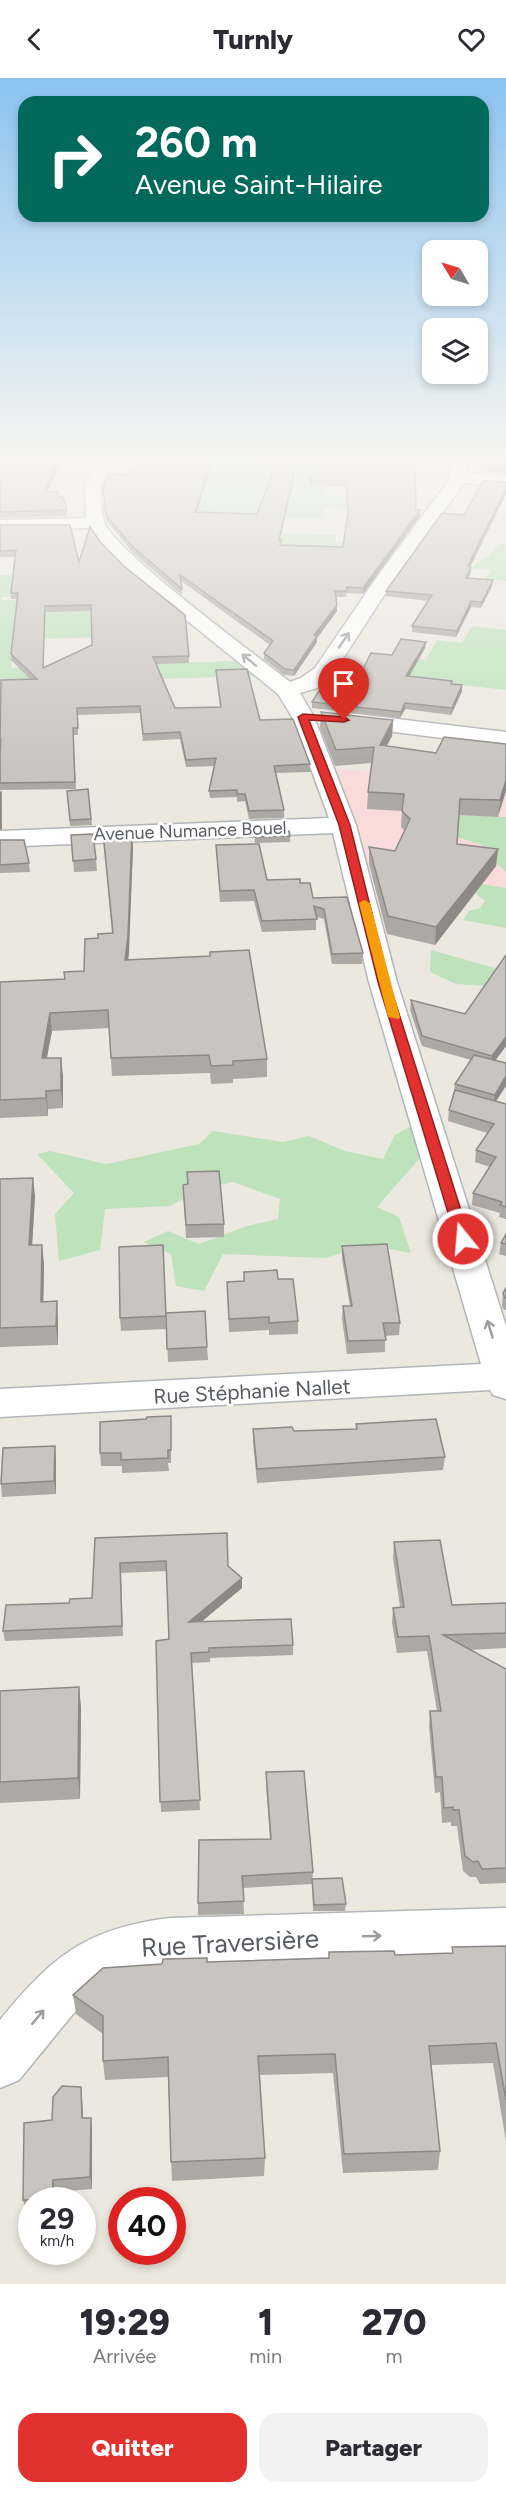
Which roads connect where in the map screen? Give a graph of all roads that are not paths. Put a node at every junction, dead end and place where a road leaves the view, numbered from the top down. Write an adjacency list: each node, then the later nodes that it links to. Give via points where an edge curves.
1 (127, 563): 3 (street, one-way to 1)
2 (396, 563): 3 (street, one-way to 2, via 309,683 323,672)
3 (287, 690): 4 (street)
4 (303, 717): 5 (street); 6 (street)
5 (506, 739)
6 (344, 825): 7 (street, Avenue Numance Bouel); 8 (street, one-way to 6, via 383,982)
7 (0, 839)
8 (505, 1380): 9 (street, Rue Stéphanie Nallet)
9 (0, 1403)
10 (506, 1932): 11 (street, Rue Traversière, one-way to 10, via 54,1998 91,1964 124,1949 170,1942)
11 (0, 2061)

